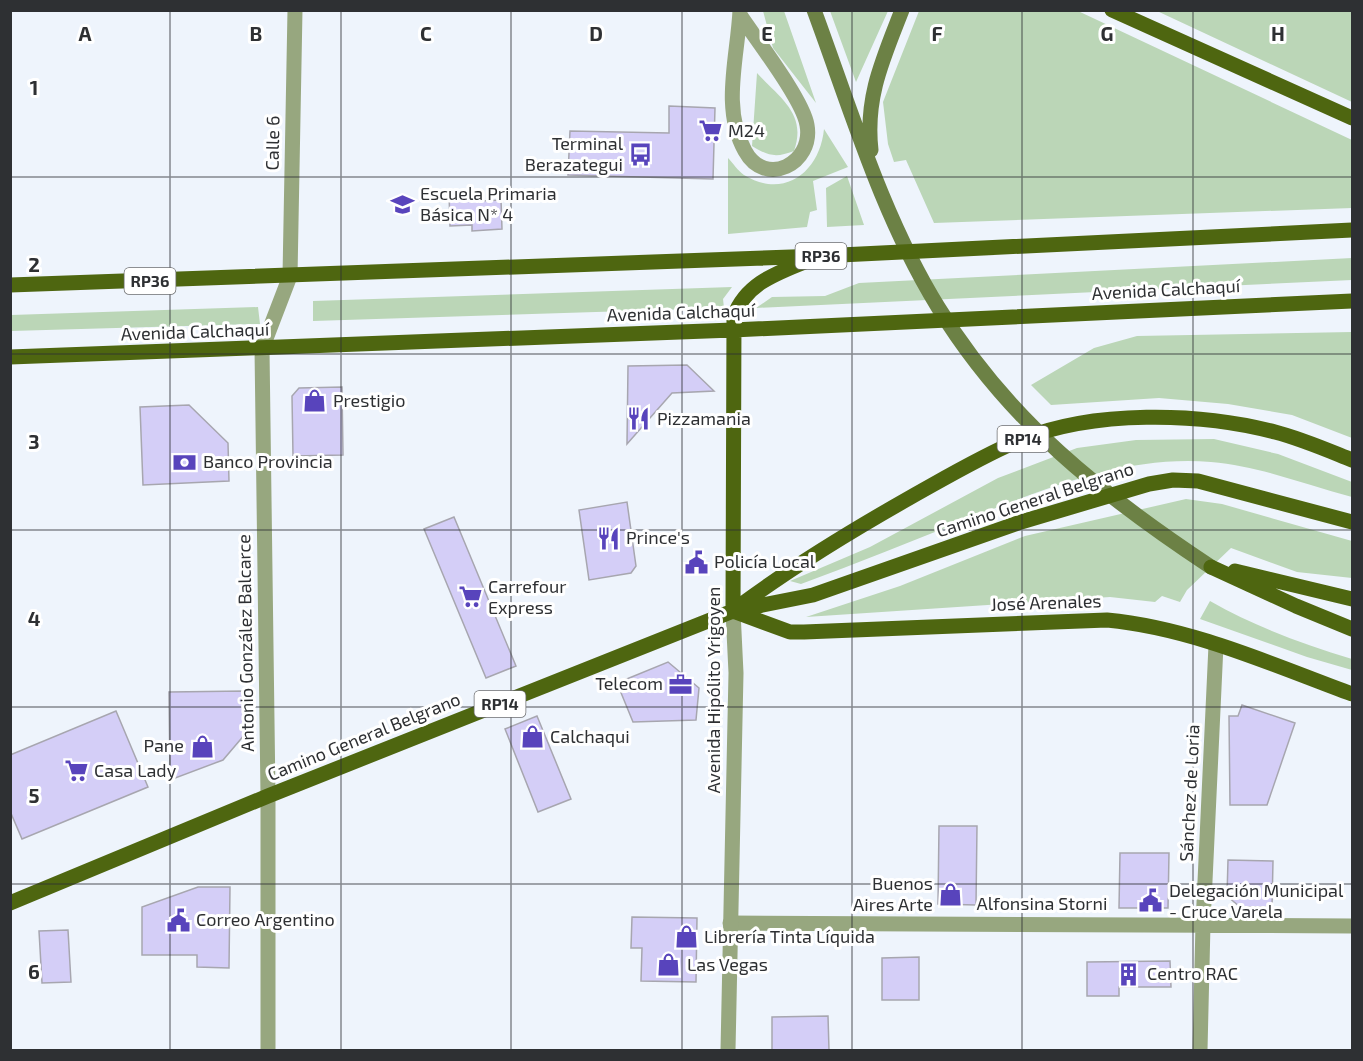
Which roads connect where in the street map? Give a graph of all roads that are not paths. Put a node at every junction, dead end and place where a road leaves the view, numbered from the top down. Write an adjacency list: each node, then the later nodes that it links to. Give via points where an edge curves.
1 (295, 10): 10 (street, Calle 6)
2 (814, 10): 7 (main road)
3 (902, 10): 7 (main road, via 872,93 870,136)
4 (1112, 10): 6 (main road)
5 (740, 13): 5 (street, via 732,74 735,122 745,151 755,164 772,171 801,157 809,142 807,123)
6 (1353, 118)
7 (874, 174): 18 (main road, via 912,261 938,307 1002,396 1076,469 1119,504)
8 (1353, 230): 9 (main road, RP36)
9 (820, 256): 10 (main road, RP36); 13 (main road, Avenida Hipólito Yrigoyen, via 776,274 746,292 734,315)
10 (290, 276): 11 (main road, RP36); 14 (street, Antonio González Balcarce)
11 (10, 285)
12 (1353, 301): 13 (main road, Avenida Calchaquí)
13 (733, 330): 14 (main road, Avenida Calchaquí); 22 (main road, Avenida Hipólito Yrigoyen)
14 (262, 349): 15 (main road, Avenida Calchaquí); 26 (street, Antonio González Balcarce)
15 (10, 357)
16 (1353, 460): 22 (main road, Camino General Belgrano / RP14, via 1275,432 1196,418 1134,419 1065,427 1021,440 979,459 789,570)
17 (1353, 522): 22 (main road, Camino General Belgrano / RP14, via 1198,481 1173,480 1021,522 813,594)
18 (1211, 567): 19 (main road); 23 (main road)
19 (1299, 585): 20 (main road); 21 (main road)
20 (1353, 591)
21 (1353, 599)
22 (733, 611): 24 (main road, José Arenales, via 790,632 1107,620 1142,623); 26 (main road, Camino General Belgrano / RP14); 28 (street, Avenida Hipólito Yrigoyen, via 736,673)
23 (1353, 629)
24 (1216, 645): 25 (main road, José Arenales); 29 (street, Sánchez de Loria)
25 (1353, 694)
26 (268, 796): 27 (main road, Camino General Belgrano / RP14); 31 (street, Antonio González Balcarce)
27 (10, 903)
28 (730, 923): 29 (street, Alfonsina Storni); 32 (street, Avenida Hipólito Yrigoyen)
29 (1203, 924): 30 (street, Alfonsina Storni); 33 (street, Sánchez de Loria)
30 (1353, 926)
31 (268, 1050)
32 (728, 1050)
33 (1200, 1050)

